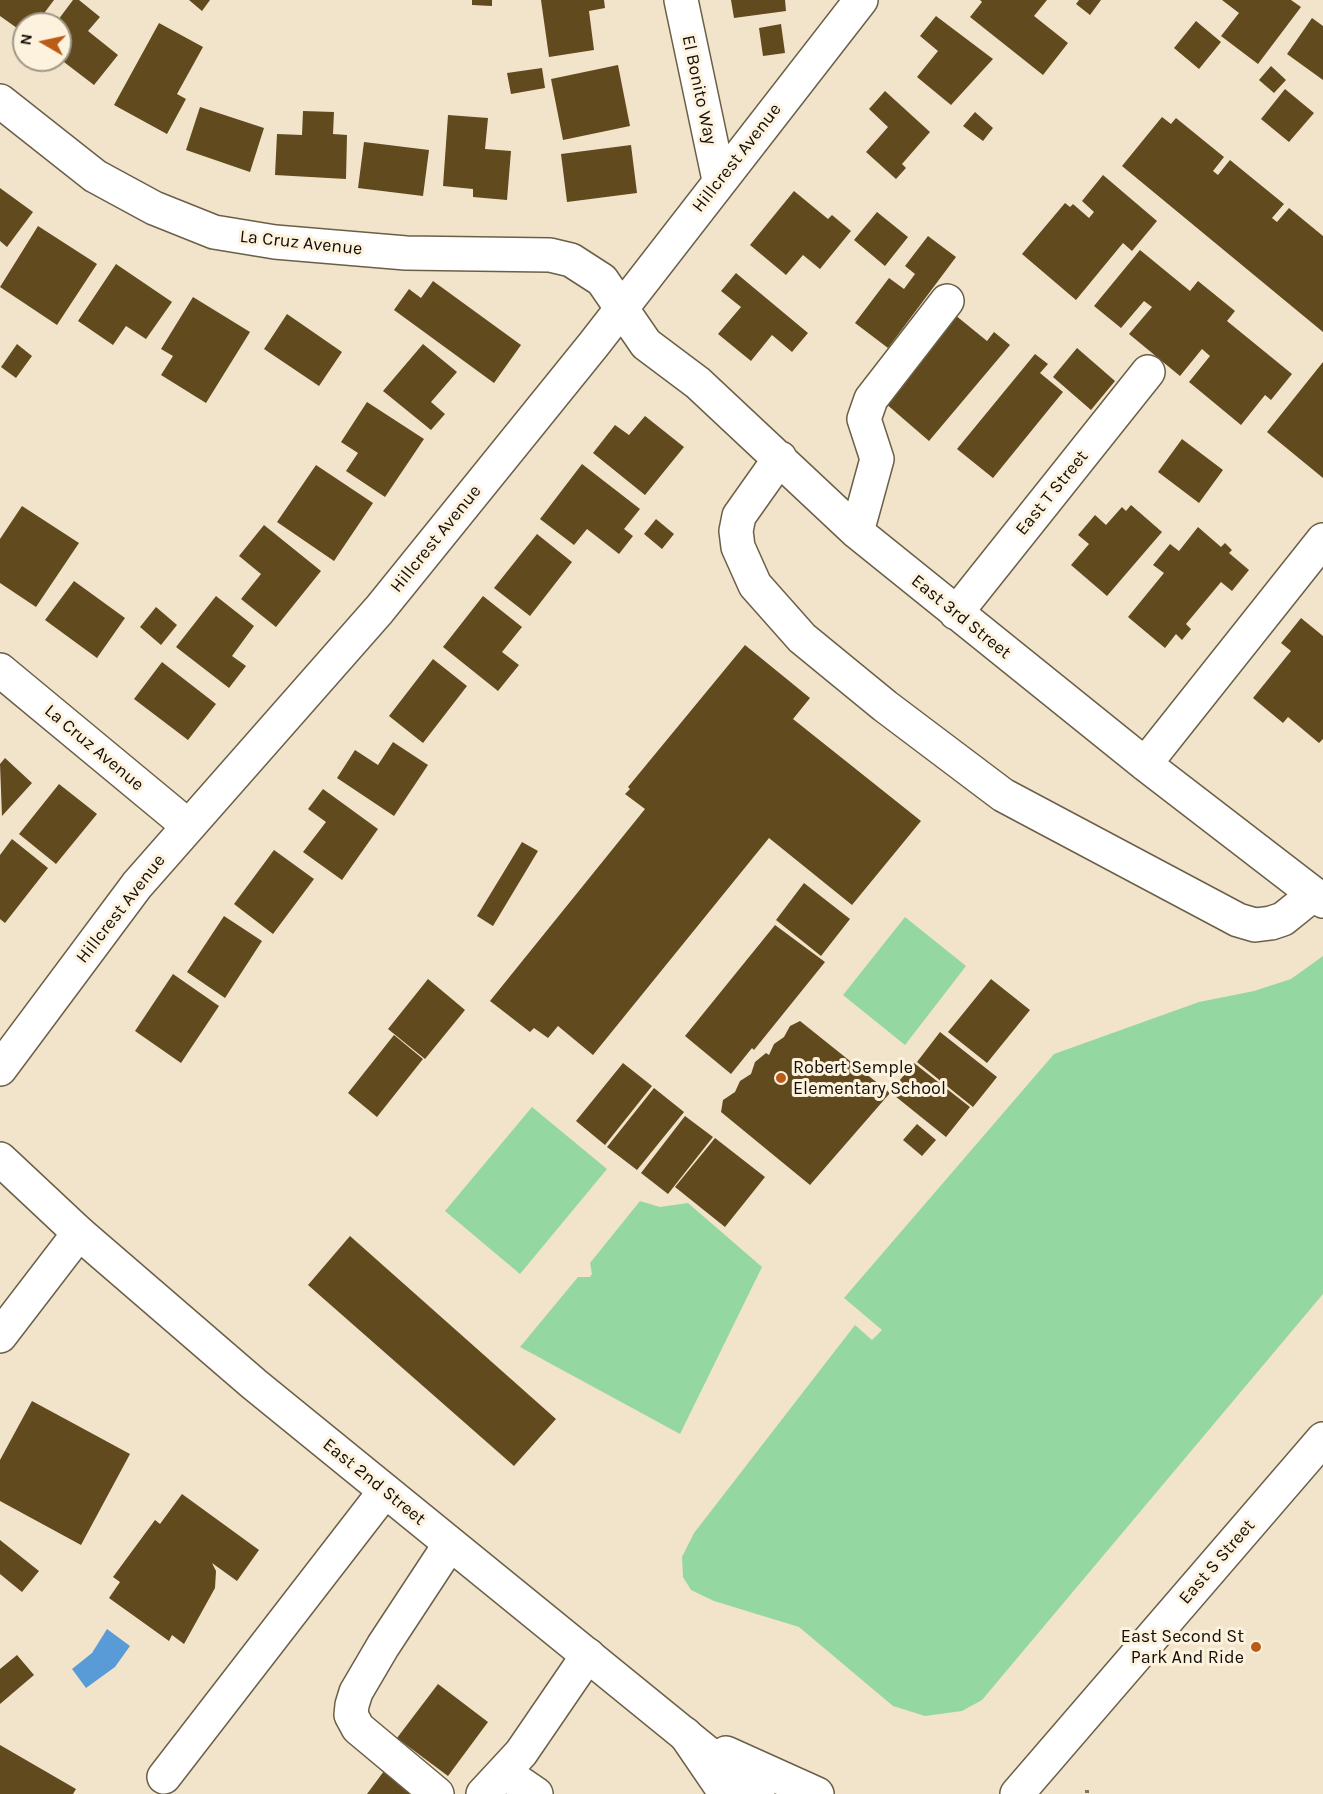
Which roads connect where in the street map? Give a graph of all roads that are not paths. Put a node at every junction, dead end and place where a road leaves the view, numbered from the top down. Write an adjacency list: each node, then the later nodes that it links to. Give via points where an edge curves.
1 (681, 0): 4 (main road, El Bonito Way)
2 (861, 0): 4 (main road, Hillcrest Avenue)
3 (0, 101): 6 (main road, La Cruz Avenue, via 95,176 154,208 214,232 275,242 406,253 550,255 571,260 602,280)
4 (719, 180): 6 (main road, Hillcrest Avenue)
5 (947, 301): 9 (main road, via 871,399 864,419 877,459)
6 (622, 307): 8 (main road, East 3rd Street, via 646,344 698,382); 14 (main road, Hillcrest Avenue, via 379,610)
7 (1148, 372): 11 (main road, East T Street)
8 (780, 458): 9 (main road, East 3rd Street); 15 (main road, via 739,516 738,547 755,585 802,638 857,683 1003,795 1221,912 1255,925 1271,923)
9 (857, 532): 11 (main road, East 3rd Street)
10 (1323, 540): 13 (main road)
11 (956, 614): 13 (main road, East 3rd Street)
12 (0, 670): 14 (main road, La Cruz Avenue)
13 (1145, 764): 15 (main road, East 3rd Street)
14 (187, 825): 16 (main road, Hillcrest Avenue, via 137,885)
15 (1318, 897)
16 (0, 1069)
17 (0, 1159): 18 (main road, East 2nd Street)
18 (79, 1233): 19 (main road); 21 (main road, East 2nd Street)
19 (0, 1336)
20 (1323, 1438): 32 (main road, East S Street)
21 (384, 1491): 22 (main road, East 2nd Street); 25 (main road)
22 (450, 1544): 23 (main road, East 2nd Street); 27 (main road, via 356,1692 351,1716 358,1728)
23 (588, 1656): 24 (main road, East 2nd Street); 26 (main road, via 521,1753)
24 (685, 1734): 29 (main road); 30 (main road, East 2nd Street); 31 (main road)
25 (164, 1777)
26 (493, 1783): 28 (main road)
27 (437, 1794)
28 (536, 1794)
29 (726, 1794)
30 (758, 1794)
31 (817, 1794)
32 (1017, 1794)

